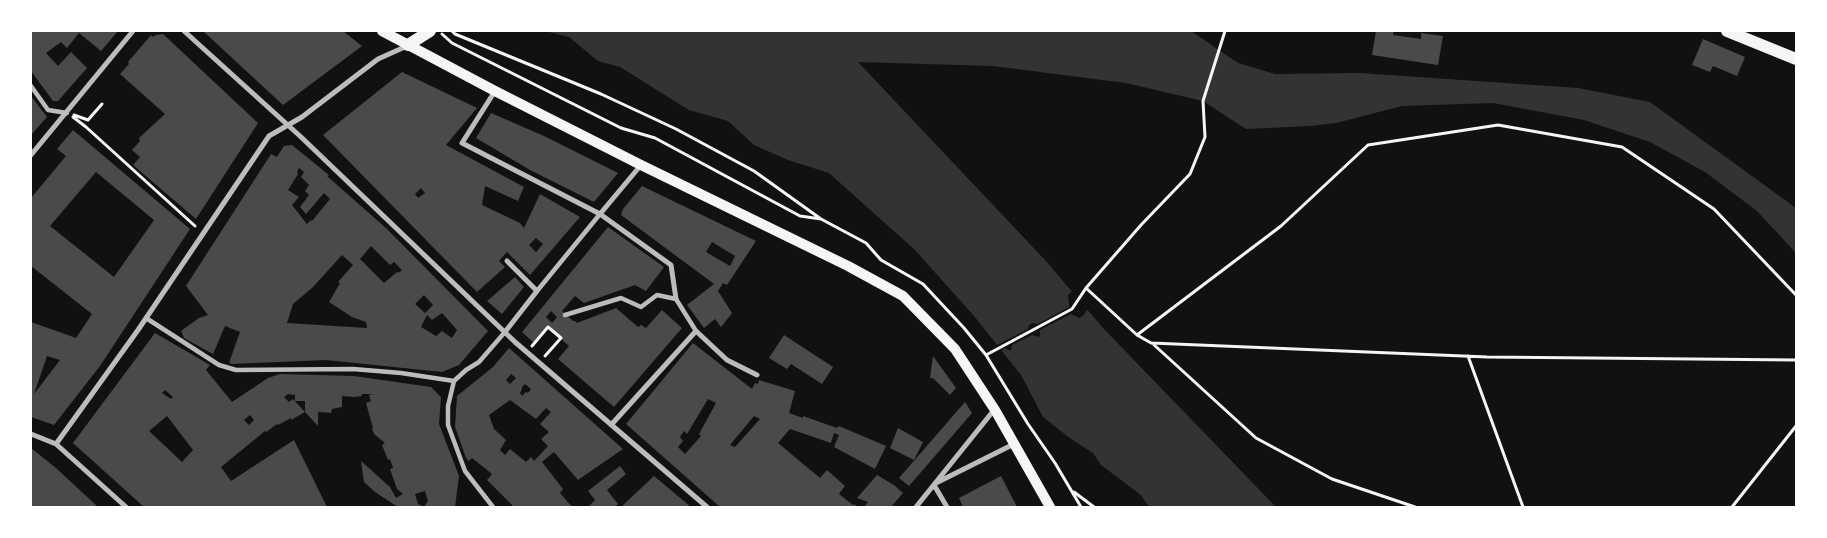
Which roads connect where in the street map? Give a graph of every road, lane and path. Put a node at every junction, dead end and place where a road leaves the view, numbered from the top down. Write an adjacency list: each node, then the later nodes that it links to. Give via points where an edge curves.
1 (134, 31): 13 (street)
2 (184, 31): 14 (street)
3 (382, 31): 8 (main road)
4 (452, 31): 7 (path, via 676,129 754,171 821,219 800,216 656,138 620,128)
5 (1225, 31): 21 (path, via 1203,101 1205,138 1190,174)
6 (1727, 31): 9 (highway)
7 (432, 32): 8 (highway)
8 (408, 45): 11 (main road); 14 (street, via 378,59)
9 (1796, 59)
10 (31, 86): 13 (street, via 48,110)
11 (495, 91): 17 (main road); 18 (street, via 462,143)
12 (102, 104): 13 (path, via 88,120)
13 (67, 113): 16 (street)
14 (287, 125): 19 (street, via 269,136); 28 (street)
15 (86, 127): 19 (path)
16 (31, 155)
17 (641, 165): 18 (street); 38 (main road, via 903,296 955,349)
18 (600, 214): 22 (street); 24 (street, via 671,266)
19 (203, 234): 26 (street)
20 (507, 261): 22 (street)
21 (1086, 288): 29 (path); 32 (path, via 1072,309)
22 (537, 291): 28 (street)
23 (1796, 295): 29 (path, via 1714,209 1622,147 1498,125 1368,146 1280,226)
24 (676, 299): 25 (street, via 657,295 641,306 622,298); 27 (street)
25 (565, 315)
26 (146, 318): 37 (street, via 219,365 236,370 353,369); 43 (street)
27 (696, 331): 36 (street, via 727,360); 40 (street)
28 (505, 332): 31 (street); 37 (street, via 479,362)
29 (1137, 335): 30 (path)
30 (1151, 343): 33 (path); 55 (path, via 1256,438 1332,479)
31 (527, 352): 35 (street); 35 (path, via 548,327 561,338)
32 (986, 355)
33 (1468, 356): 34 (path); 56 (path)
34 (1796, 360)
35 (540, 363): 40 (street)
36 (757, 375)
37 (454, 381): 48 (street, via 448,406 448,425 465,471)
38 (995, 410): 44 (main road); 45 (street)
39 (1028, 424): 46 (path)
40 (611, 425): 49 (street)
41 (1796, 426): 57 (path)
42 (31, 434): 43 (street)
43 (56, 444): 47 (street)
44 (1014, 444): 45 (street); 52 (main road)
45 (934, 485): 50 (street); 51 (street)
46 (1072, 490): 53 (path); 54 (path)
47 (126, 507)
48 (493, 507)
49 (707, 507)
50 (916, 507)
51 (947, 507)
52 (1050, 507)
53 (1081, 507)
54 (1094, 507)
55 (1415, 507)
56 (1523, 507)
57 (1732, 507)

